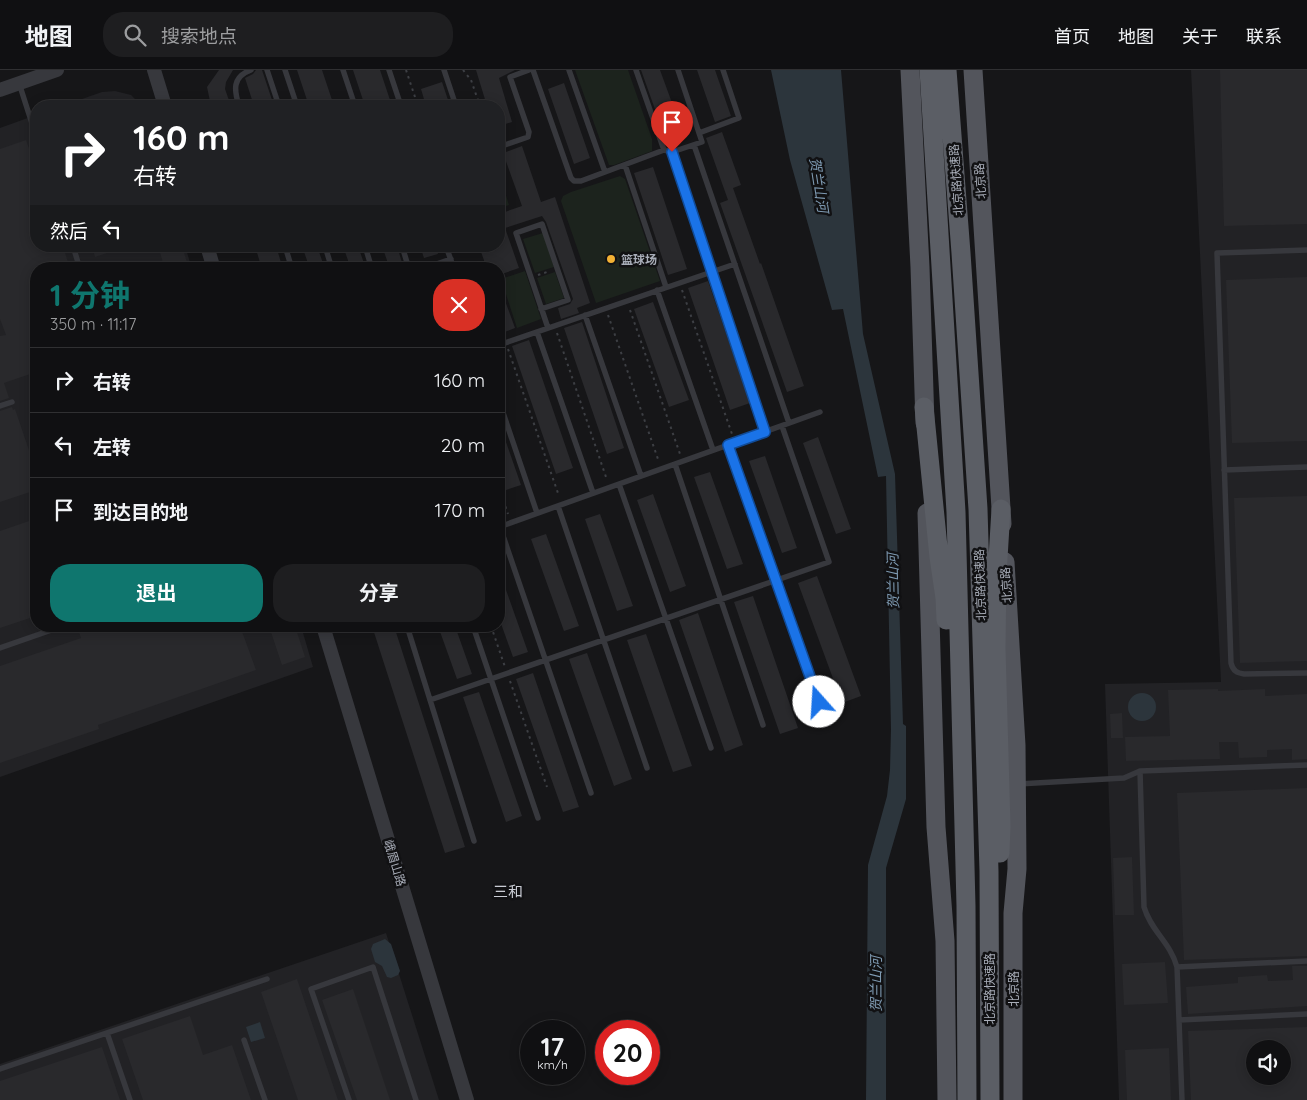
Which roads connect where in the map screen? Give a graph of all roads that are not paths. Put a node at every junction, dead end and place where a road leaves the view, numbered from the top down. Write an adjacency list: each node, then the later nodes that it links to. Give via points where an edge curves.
1 (57, 70): 21 (street)
2 (154, 70): 23 (street)
3 (251, 70): 24 (lane, via 241,74 238,80 235,92)
4 (267, 70): 25 (lane)
5 (285, 70): 26 (lane)
6 (343, 70): 27 (lane)
7 (389, 70): 28 (lane)
8 (444, 70): 29 (lane)
9 (507, 70): 20 (lane)
10 (528, 70): 20 (lane)
11 (533, 70): 37 (lane, via 570,178 581,181)
12 (569, 70): 37 (lane)
13 (636, 70): 34 (lane)
14 (678, 70): 31 (lane)
15 (722, 70): 31 (lane, via 739,118)
16 (910, 70): 54 (main road)
17 (929, 70): 96 (highway, 北京路快速路, via 956,512)
18 (947, 70): 98 (highway, 北京路快速路, via 978,519)
19 (973, 70): 69 (main road, 北京路)
20 (510, 77): 33 (lane, via 529,132 528,137)
21 (19, 83): 22 (street); 30 (lane)
22 (0, 90)
23 (163, 100)
24 (238, 100)
25 (277, 100)
26 (294, 100)
27 (353, 100)
28 (399, 100)
29 (454, 100)
30 (30, 117)
31 (699, 133): 32 (lane, via 702,142)
32 (694, 144): 35 (lane); 43 (lane)
33 (505, 145)
34 (664, 150): 35 (lane); 36 (lane)
35 (672, 152): 44 (lane)
36 (624, 165): 37 (lane); 45 (lane)
37 (605, 172)
38 (1307, 250): 64 (lane, via 1218,253)
39 (448, 252): 40 (lane)
40 (450, 259): 41 (lane); 42 (lane)
41 (442, 262)
42 (451, 262)
43 (735, 264): 44 (lane); 57 (lane)
44 (712, 272): 45 (lane); 59 (lane)
45 (666, 287): 46 (lane)
46 (657, 290): 48 (lane); 61 (lane)
47 (542, 309): 47 (lane, via 568,300 542,224 516,233); 49 (lane)
48 (585, 315): 49 (lane); 65 (lane)
49 (548, 328): 50 (lane)
50 (537, 332): 51 (lane); 67 (lane)
51 (505, 342)
52 (12, 402): 53 (lane)
53 (0, 406)
54 (924, 407): 96 (highway, via 945,598 954,813); 111 (main road, via 936,827 945,941)
55 (820, 412): 57 (lane)
56 (505, 419): 70 (lane)
57 (788, 423): 58 (lane)
58 (782, 426): 59 (lane); 73 (lane, via 829,562)
59 (765, 432): 60 (lane)
60 (728, 445): 61 (lane); 73 (lane)
61 (713, 450): 62 (lane)
62 (675, 464): 65 (lane); 74 (lane)
63 (1307, 467): 64 (lane)
64 (1224, 470): 83 (lane, via 1232,669 1244,674)
65 (641, 476): 66 (lane)
66 (619, 484): 67 (lane); 75 (lane)
67 (593, 493): 68 (lane)
68 (560, 505): 70 (lane); 80 (lane)
69 (1001, 509): 92 (main road, 北京路); 98 (highway, via 996,648 1001,826)
70 (537, 514): 71 (lane)
71 (505, 525)
72 (505, 541): 82 (lane)
73 (776, 580): 74 (lane); 86 (lane)
74 (720, 599): 75 (lane); 87 (lane)
75 (666, 618): 80 (lane); 88 (lane)
76 (46, 632): 81 (lane)
77 (325, 632): 110 (street, 峨眉山路)
78 (409, 632): 85 (lane)
79 (475, 632): 84 (lane)
80 (604, 639): 82 (lane); 90 (lane)
81 (0, 648)
82 (546, 659): 84 (lane); 93 (lane)
83 (1307, 673)
84 (491, 678): 85 (lane); 94 (lane)
85 (430, 700): 95 (lane)
86 (819, 702)
87 (763, 725)
88 (711, 748)
89 (1307, 765): 91 (lane)
90 (648, 768)
91 (1140, 771): 92 (lane, via 1124,778); 99 (lane, via 1144,907 1147,918 1174,955)
92 (1017, 784): 114 (main road, 北京路)
93 (591, 793)
94 (538, 818)
95 (474, 841)
96 (966, 906): 112 (highway, 北京路快速路)
97 (1307, 962): 99 (lane)
98 (989, 966): 113 (highway, 北京路快速路)
99 (1177, 967): 102 (lane)
100 (267, 979): 103 (lane)
101 (1307, 1014): 102 (lane)
102 (1179, 1020): 115 (lane)
103 (107, 1033): 105 (lane); 106 (lane)
104 (244, 1040): 107 (lane)
105 (0, 1069)
106 (130, 1100)
107 (265, 1100)
108 (348, 1100): 109 (lane, via 311,989 373,968)
109 (416, 1100)
110 (467, 1100)
111 (947, 1100)
112 (967, 1100)
113 (990, 1100)
114 (1013, 1100)
115 (1182, 1100)

